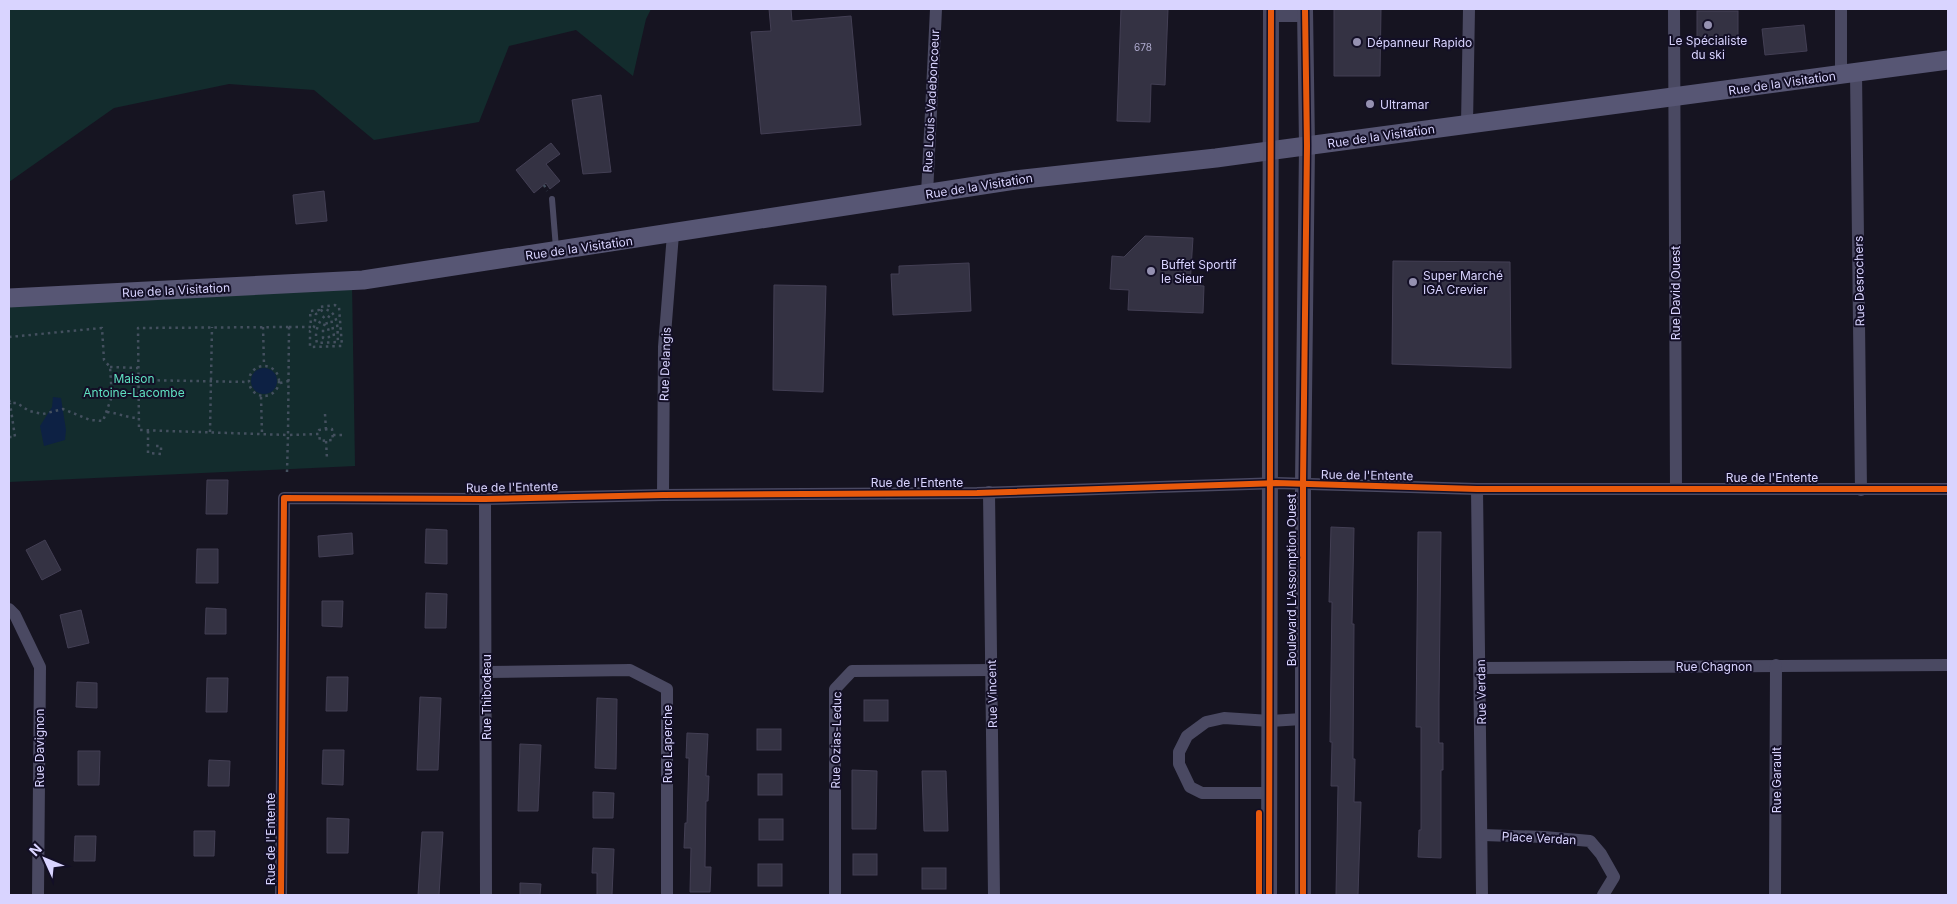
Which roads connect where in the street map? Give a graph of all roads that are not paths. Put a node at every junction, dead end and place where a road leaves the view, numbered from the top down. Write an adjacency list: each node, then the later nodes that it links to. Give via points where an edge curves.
1 (936, 9): 13 (street, Rue Louis-Vadeboncoeur)
2 (1469, 9): 10 (street)
3 (1674, 9): 9 (street, Rue David Ouest)
4 (1841, 9): 8 (street, Rue Desrochers)
5 (1305, 11): 6 (street); 11 (street, Boulevard L'Assomption Ouest)
6 (1271, 12): 12 (street, Boulevard L'Assomption Ouest)
7 (1948, 60): 8 (main road, Rue de la Visitation)
8 (1848, 74): 9 (main road, Rue de la Visitation); 23 (street, Rue Desrochers)
9 (1674, 98): 10 (main road, Rue de la Visitation); 21 (street, Rue David Ouest)
10 (1466, 124): 11 (main road, Rue de la Visitation)
11 (1307, 146): 12 (main road, Rue de la Visitation); 19 (street, Boulevard L'Assomption Ouest)
12 (1270, 150): 13 (main road, Rue de la Visitation, via 1015,180); 18 (street, Boulevard L'Assomption Ouest)
13 (927, 194): 15 (main road, Rue de la Visitation)
14 (552, 199): 16 (lane)
15 (673, 234): 16 (main road, Rue de la Visitation); 25 (street, Rue Delangis, via 664,347)
16 (556, 251): 17 (main road, Rue de la Visitation, via 363,280)
17 (9, 298)
18 (1270, 483): 19 (street, Rue de l'Entente); 24 (street, Rue de l'Entente); 34 (street, Boulevard L'Assomption Ouest)
19 (1303, 484): 20 (street, Rue de l'Entente); 33 (street, Boulevard L'Assomption Ouest)
20 (1477, 488): 21 (street, Rue de l'Entente); 30 (street, Rue Verdan)
21 (1676, 488): 23 (street, Rue de l'Entente)
22 (1948, 489): 23 (street, Rue de l'Entente)
23 (1861, 490)
24 (989, 492): 25 (street, Rue de l'Entente); 31 (street, Rue Vincent)
25 (663, 495): 26 (street, Rue de l'Entente)
26 (485, 499): 32 (street, Rue Thibodeau); 38 (street, Rue de l'Entente, via 284,498)
27 (9, 609): 37 (street, Rue Davignon, via 15,614 40,667)
28 (1948, 665): 29 (street, Rue Chagnon)
29 (1776, 666): 30 (street, Rue Chagnon); 47 (street, Rue Garault)
30 (1480, 668): 36 (street, Rue Verdan)
31 (992, 670): 41 (street, Rue Ozias-Leduc, via 852,671 835,689); 42 (street, Rue Vincent)
32 (486, 672): 39 (street, Rue Thibodeau); 40 (street, Rue Laperche, via 630,670 666,689)
33 (1302, 719): 34 (street); 44 (street, Boulevard L'Assomption Ouest)
34 (1270, 721): 35 (street, Boulevard L'Assomption Ouest); 35 (street, via 1224,718 1206,722 1187,736 1179,752 1179,764 1190,787 1202,793)
35 (1269, 792): 43 (street, Boulevard L'Assomption Ouest)
36 (1483, 835): 45 (street, Rue Verdan); 46 (street, Place Verdan, via 1590,841 1614,877)
37 (38, 895)
38 (281, 895)
39 (486, 895)
40 (667, 895)
41 (835, 895)
42 (994, 895)
43 (1269, 895)
44 (1303, 895)
45 (1482, 895)
46 (1603, 895)
47 (1775, 895)

